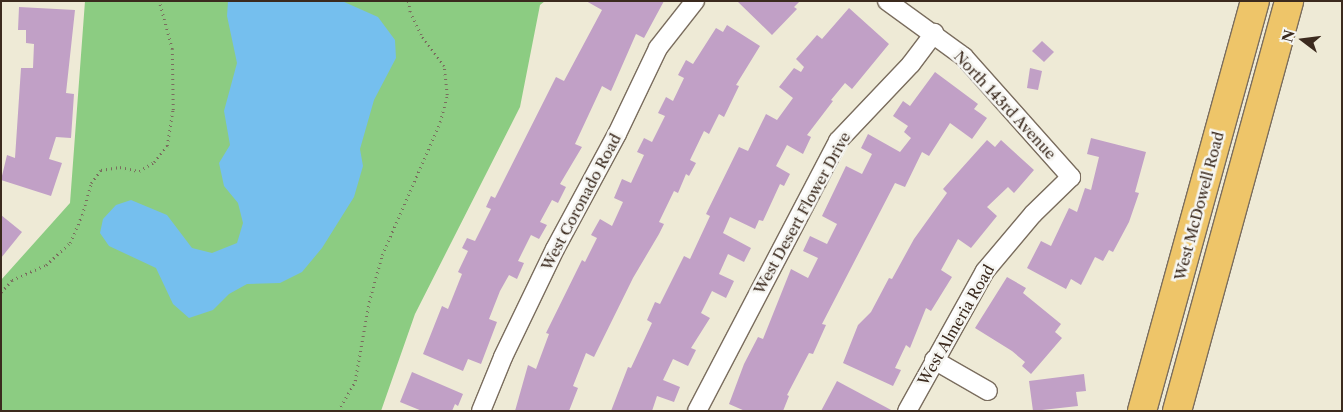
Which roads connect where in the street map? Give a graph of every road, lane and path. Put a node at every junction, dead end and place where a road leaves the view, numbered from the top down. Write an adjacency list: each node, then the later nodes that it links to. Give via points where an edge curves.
1 (159, 1): 9 (path, via 172,49 173,110 167,146 154,162 139,171 120,167 101,170 91,183 70,243 46,265 12,280)
2 (408, 1): 12 (path, via 421,34 444,66 447,95 440,122 382,255 369,302 355,381)
3 (695, 1): 13 (street, West Coronado Road, via 658,48 617,134 555,249 502,358)
4 (887, 1): 7 (street, North 143rd Avenue)
5 (1255, 1): 16 (main road, West McDowell Road)
6 (1289, 1): 17 (main road)
7 (934, 33): 8 (street, North 143rd Avenue, via 964,57); 14 (street, West Desert Flower Drive, via 911,64 838,141)
8 (1071, 177): 10 (street, West Almeria Road, via 1033,214 985,271)
9 (1, 292)
10 (934, 360): 11 (street); 15 (street, West Almeria Road)
11 (988, 391)
12 (338, 411)
13 (481, 411)
14 (697, 411)
15 (907, 411)
16 (1142, 411)
17 (1177, 411)

